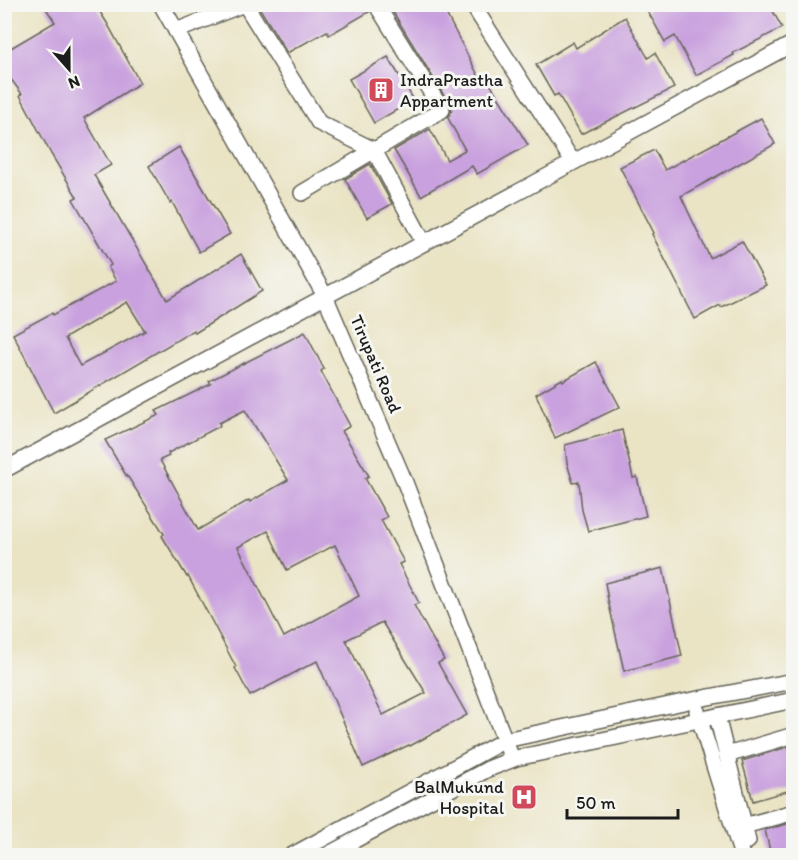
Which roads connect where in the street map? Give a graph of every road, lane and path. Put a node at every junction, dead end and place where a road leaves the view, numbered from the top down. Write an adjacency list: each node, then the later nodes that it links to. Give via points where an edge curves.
1 (161, 4): 5 (street, Tirupati Road)
2 (245, 4): 5 (street); 7 (street, via 319,123)
3 (376, 4): 7 (street, via 442,110)
4 (472, 4): 8 (street)
5 (176, 31): 11 (street, Tirupati Road)
6 (794, 43): 8 (street)
7 (374, 150): 9 (street); 10 (street)
8 (573, 162): 10 (street)
9 (302, 193)
10 (424, 243): 11 (street)
11 (325, 296): 12 (street); 19 (street, Tirupati Road, via 404,480)
12 (4, 470)
13 (794, 681): 14 (street)
14 (693, 700): 17 (street); 19 (street)
15 (794, 700): 16 (street)
16 (717, 716): 17 (street); 20 (street)
17 (700, 719): 21 (street); 26 (street)
18 (794, 735): 20 (street)
19 (505, 740): 21 (street, Tirupati Road); 24 (street)
20 (727, 755): 23 (street)
21 (512, 759): 25 (street)
22 (794, 812): 23 (street)
23 (744, 826): 27 (street)
24 (291, 855)
25 (325, 855)
26 (742, 855)
27 (752, 855)

